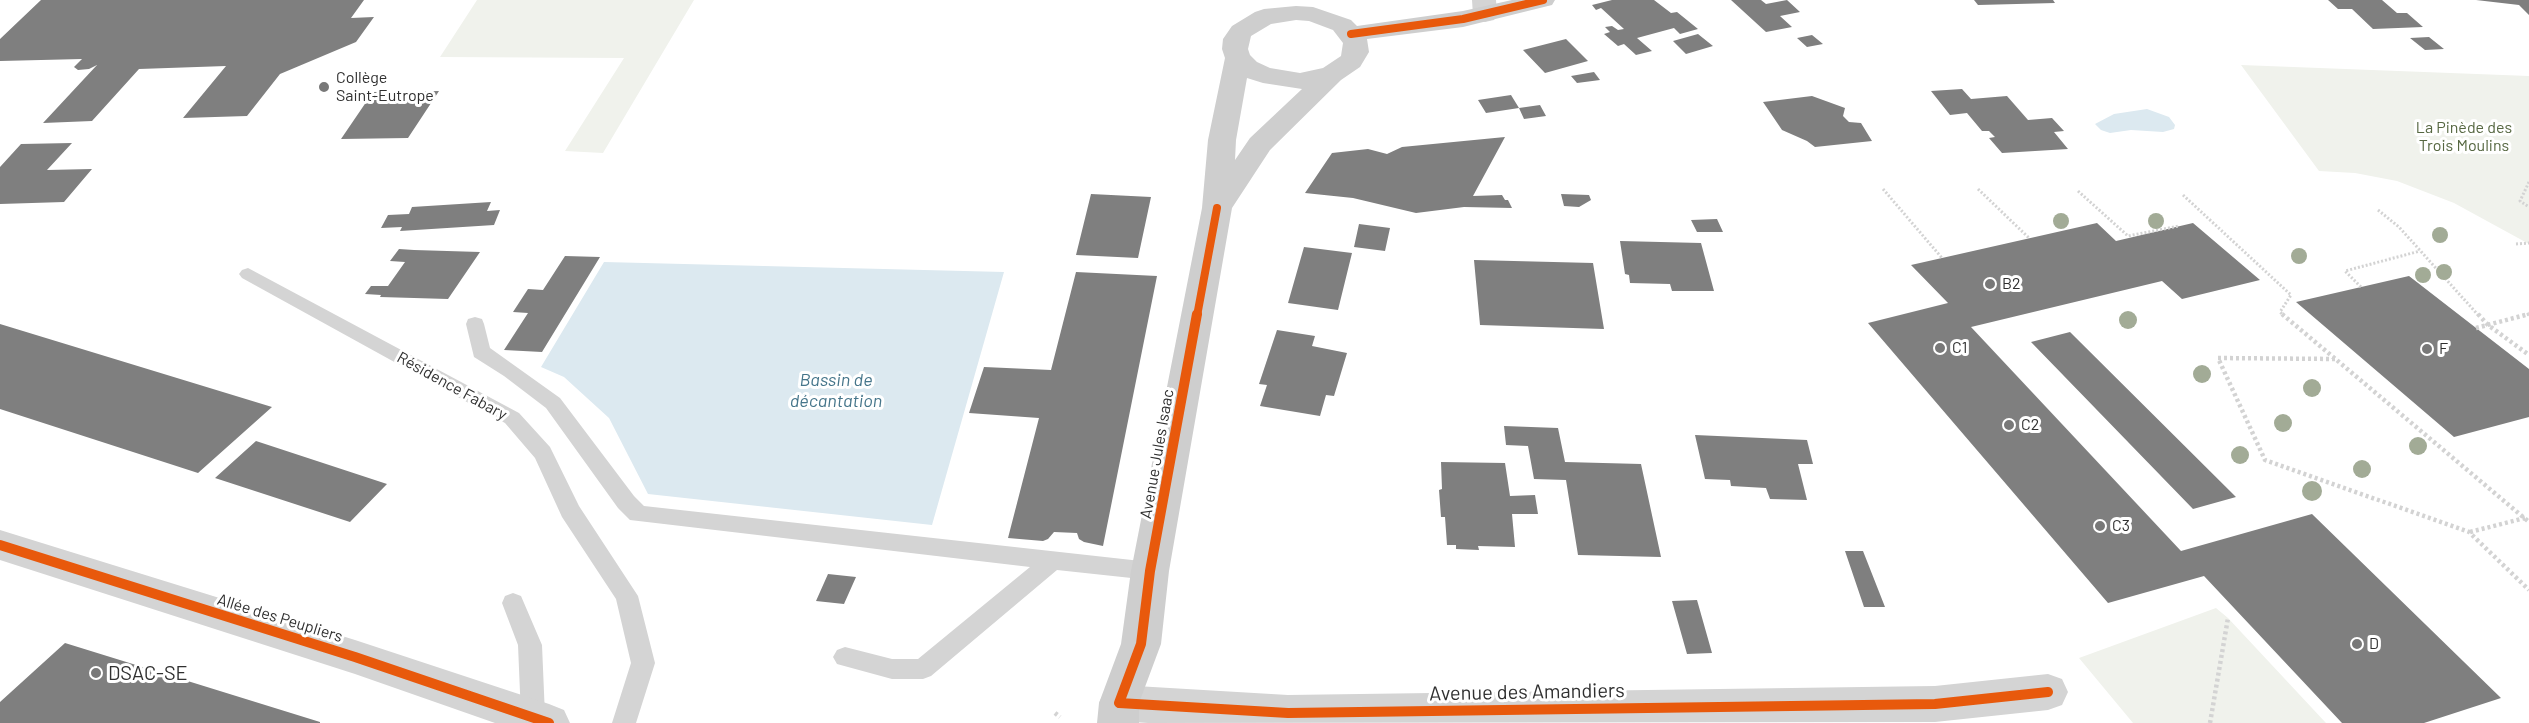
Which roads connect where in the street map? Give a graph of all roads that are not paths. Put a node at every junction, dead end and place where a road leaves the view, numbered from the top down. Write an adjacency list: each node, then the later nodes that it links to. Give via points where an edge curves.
1 (1543, 0): 4 (main road)
2 (1293, 6): 3 (main road, via 1279,14); 5 (main road, via 1329,18)
3 (1255, 11): 6 (main road, Avenue Jules Isaac, via 1236,39)
4 (1477, 12): 5 (main road); 7 (main road)
5 (1351, 34): 7 (main road, via 1356,52)
6 (1238, 58): 7 (main road, via 1255,71 1300,81); 8 (main road, Avenue Jules Isaac, via 1222,140)
7 (1341, 68): 8 (main road, Avenue Jules Isaac, via 1260,144)
8 (1217, 208): 13 (main road, Avenue Jules Isaac)
9 (248, 274): 19 (lane, Résidence Fabary, via 512,418 543,453 570,511 627,596 643,663)
10 (475, 324): 12 (lane, via 481,352 553,403 638,514)
11 (0, 545): 18 (street, Allée des Peupliers, via 344,653)
12 (1051, 562): 13 (lane); 15 (lane, via 923,669 892,669)
13 (1150, 571): 17 (main road, Avenue Jules Isaac, via 1141,644)
14 (513, 603): 18 (lane, via 530,645)
15 (845, 657)
16 (2049, 692): 17 (street, Avenue des Amandiers, via 1935,704)
17 (1098, 717)
18 (541, 720)
19 (624, 723)

